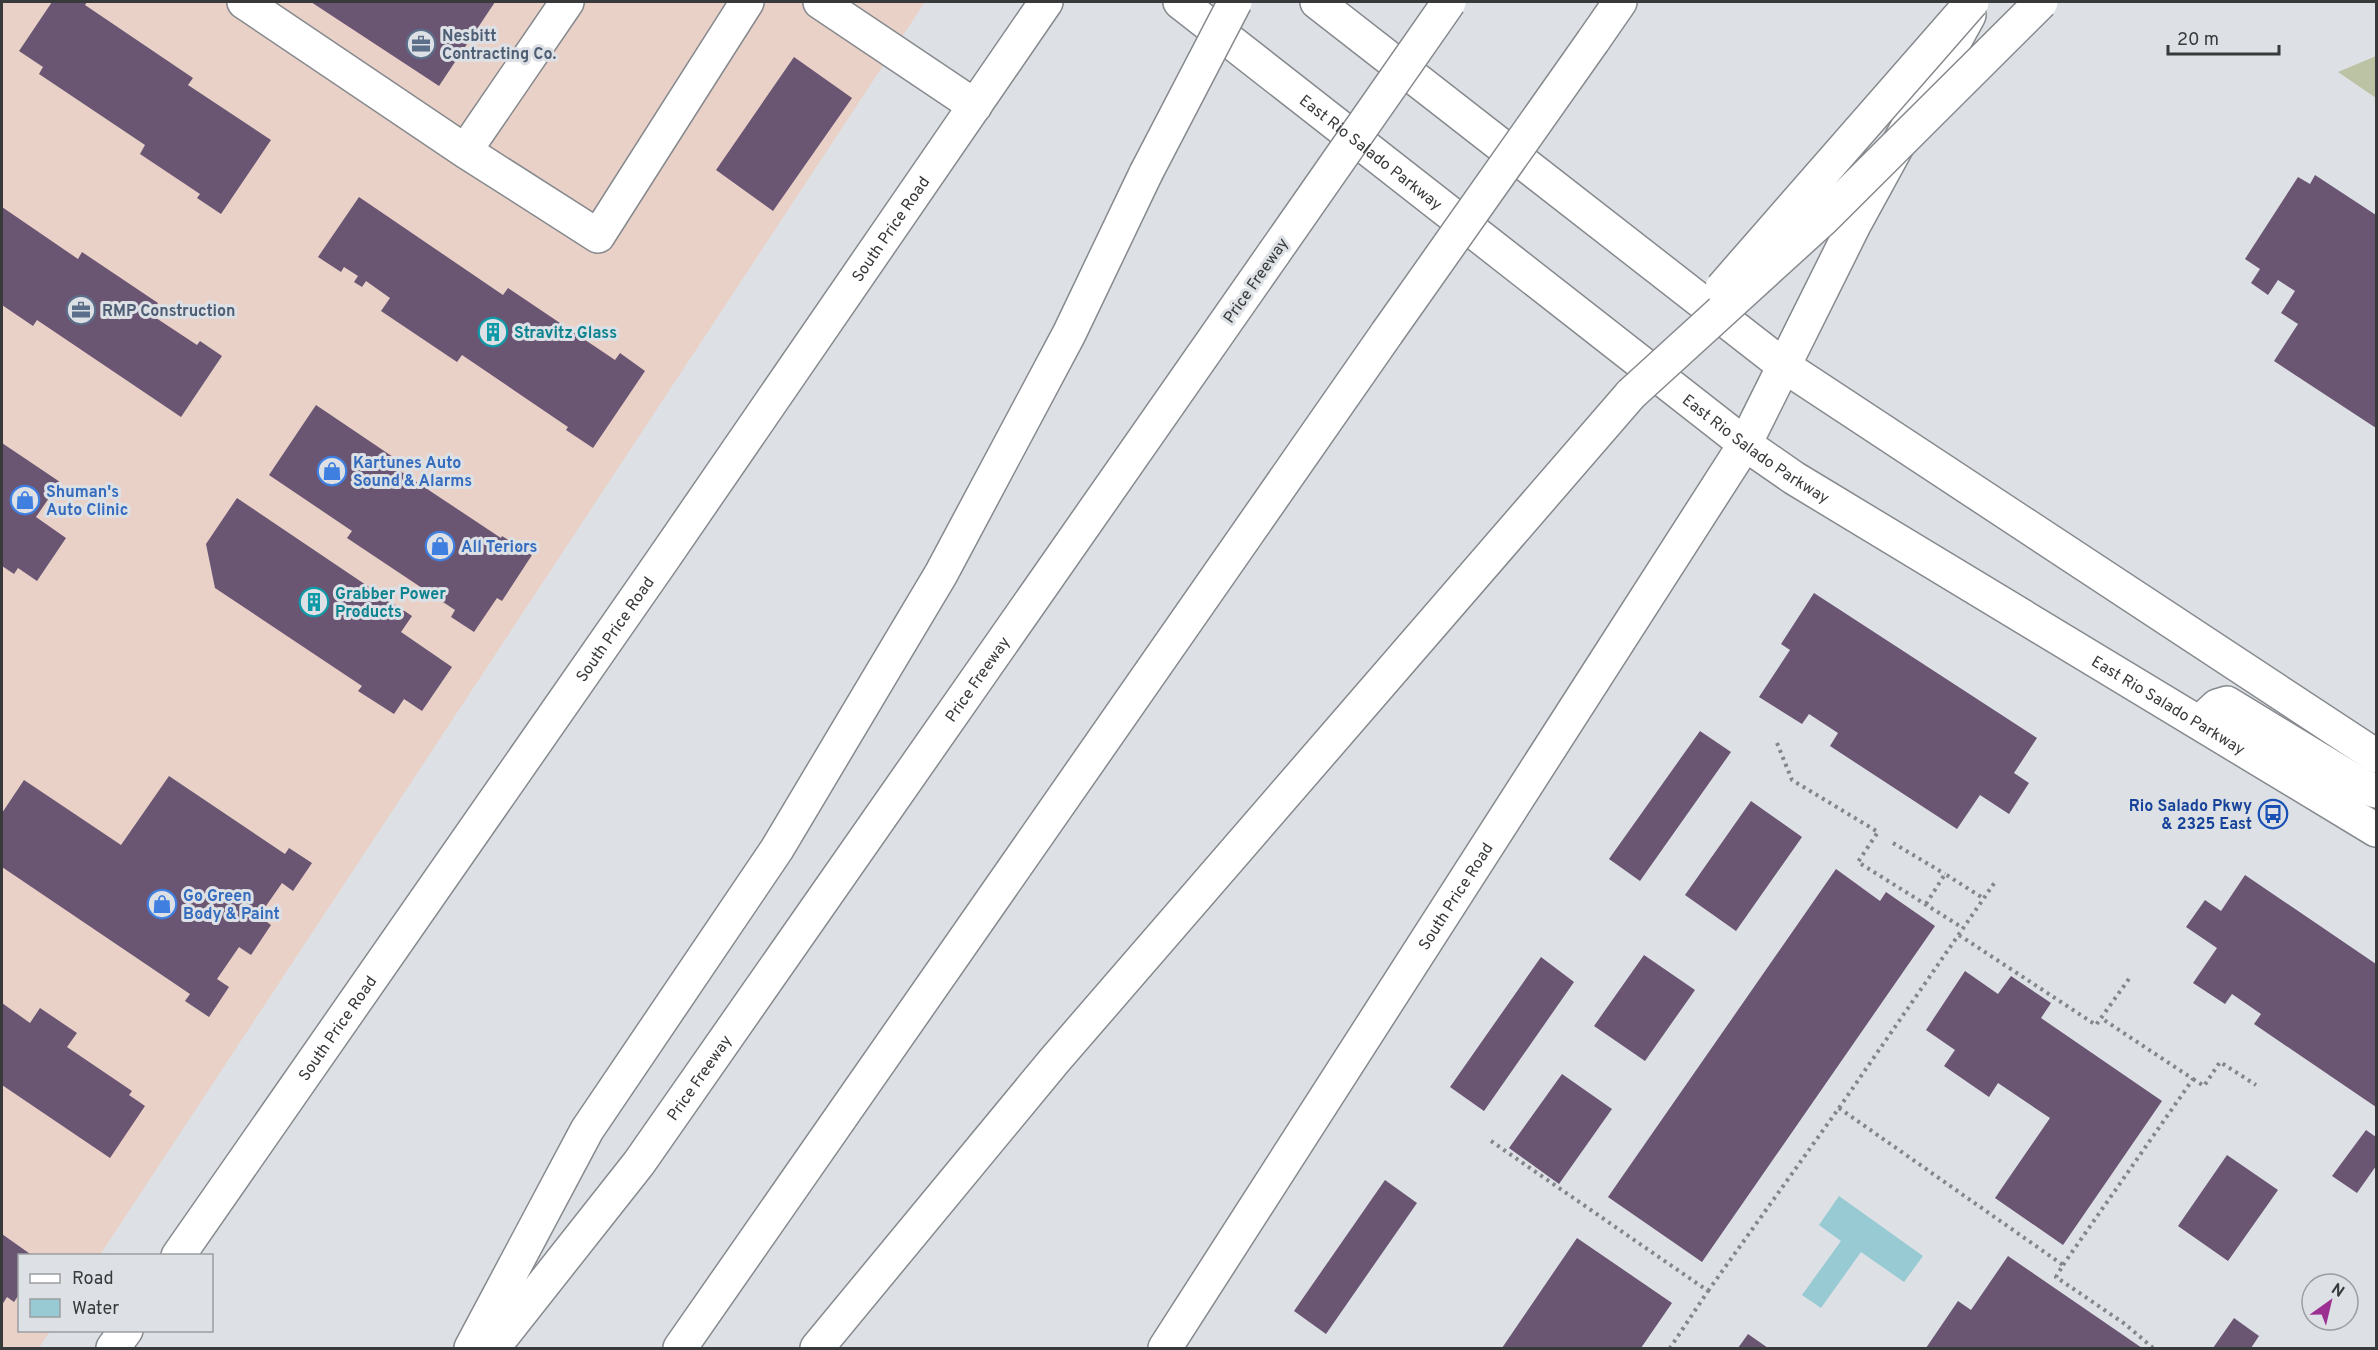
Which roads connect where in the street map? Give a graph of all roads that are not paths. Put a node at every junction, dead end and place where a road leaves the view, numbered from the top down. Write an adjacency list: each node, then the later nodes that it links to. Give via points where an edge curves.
1 (244, 2): 15 (main road)
2 (567, 2): 15 (main road)
3 (747, 2): 15 (main road, via 598,236)
4 (820, 2): 14 (main road)
5 (1046, 2): 14 (main road, South Price Road)
6 (1180, 2): 19 (main road, East Rio Salado Parkway)
7 (1214, 2): 16 (main road, bridge)
8 (1235, 2): 16 (main road, bridge)
9 (1317, 2): 17 (main road)
10 (1449, 2): 28 (main road, Price Freeway, bridge, via 639,1163)
11 (1620, 2): 29 (main road, bridge)
12 (1974, 2): 17 (main road, South Price Road, via 1855,223); 18 (main road, bridge)
13 (2041, 2): 18 (main road, bridge, via 1823,219)
14 (975, 106): 24 (main road, South Price Road)
15 (465, 152)
16 (1146, 173): 27 (main road, via 1000,465 878,683 777,849 587,1130)
17 (1784, 366): 19 (main road, South Price Road); 21 (main road)
18 (1631, 394): 30 (main road, via 1054,1061)
19 (1745, 444): 20 (main road, East Rio Salado Parkway, via 1804,484); 31 (main road, South Price Road)
20 (2200, 722): 22 (main road, via 2217,706 2227,703); 23 (main road, East Rio Salado Parkway)
21 (2376, 756)
22 (2376, 791)
23 (2376, 830)
24 (179, 1254)
25 (125, 1332): 26 (main road)
26 (113, 1348)
27 (471, 1348)
28 (493, 1348)
29 (680, 1348)
30 (817, 1348)
31 (1165, 1348)

